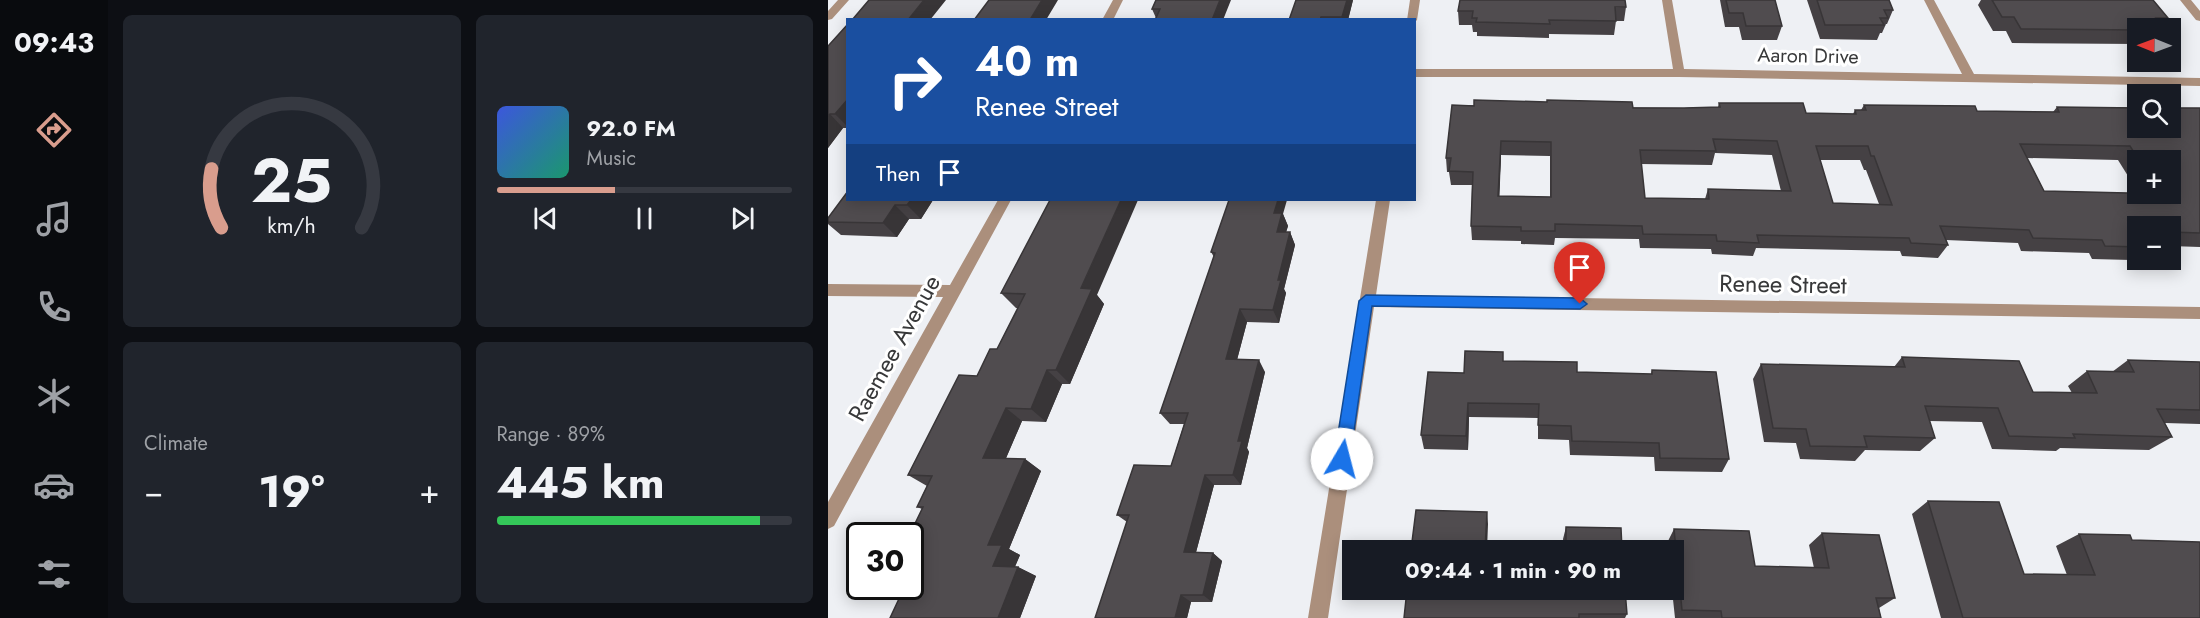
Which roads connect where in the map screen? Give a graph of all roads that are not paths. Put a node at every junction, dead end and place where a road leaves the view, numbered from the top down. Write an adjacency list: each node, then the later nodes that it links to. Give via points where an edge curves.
1 (844, 0): 7 (street)
2 (1118, 0): 8 (street)
3 (1415, 0): 9 (street)
4 (1667, 0): 12 (street)
5 (1929, 0): 13 (street)
6 (2185, 0): 10 (street)
7 (828, 17)
8 (1108, 18)
9 (1412, 18)
10 (2200, 18)
11 (1416, 73): 12 (street, Aaron Drive)
12 (1679, 74): 13 (street, Aaron Drive)
13 (1970, 78): 14 (street, Aaron Drive)
14 (2200, 82)
15 (1003, 201): 18 (street, Raemee Avenue)
16 (1383, 201): 19 (street)
17 (828, 290): 18 (street)
18 (952, 291): 21 (street, Raemee Avenue)
19 (1366, 301): 20 (street, Renee Street); 22 (street)
20 (2200, 313)
21 (828, 520)
22 (1318, 618)

